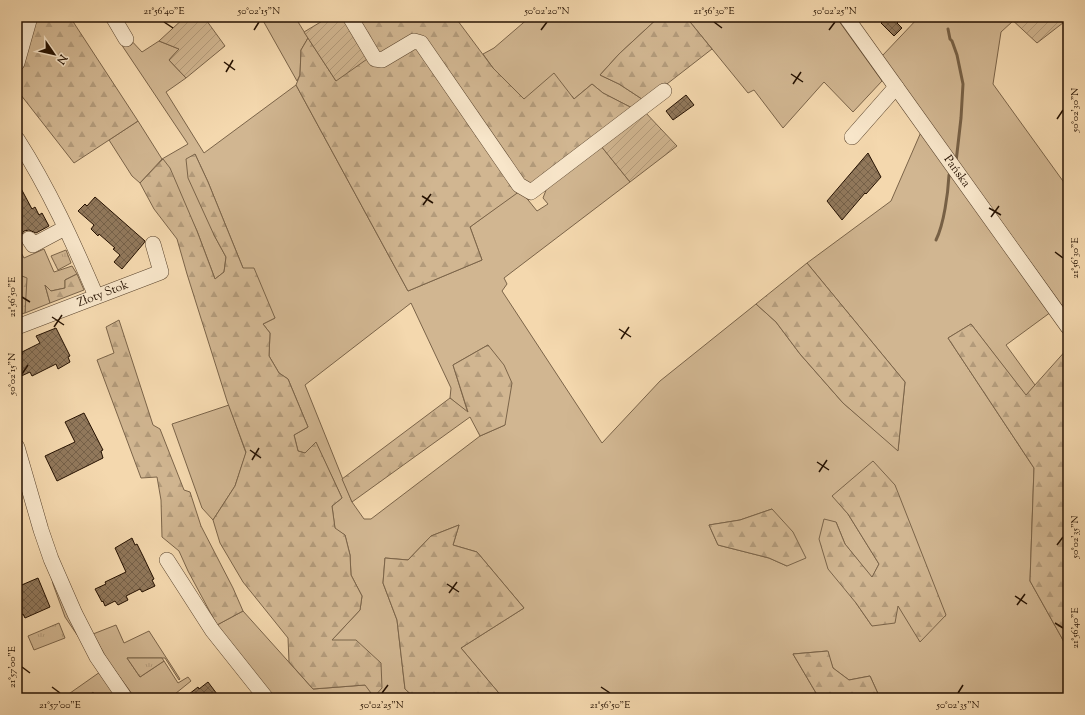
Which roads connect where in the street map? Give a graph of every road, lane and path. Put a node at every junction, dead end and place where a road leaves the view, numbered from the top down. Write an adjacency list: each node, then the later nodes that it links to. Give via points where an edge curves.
1 (30, 17): 6 (street)
2 (113, 17): 5 (street)
3 (350, 17): 8 (street, via 375,59 382,60 414,41 421,43 519,185 531,192)
4 (846, 17): 7 (street, Pańska)
5 (126, 39)
6 (17, 63)
7 (896, 87): 9 (street); 16 (street, Pańska)
8 (664, 91)
9 (852, 137)
10 (17, 139): 11 (street)
11 (66, 228): 12 (street, via 33,245); 14 (street)
12 (29, 239)
13 (153, 244): 14 (street, Złoty Stok, via 161,272)
14 (96, 296): 15 (street, Złoty Stok)
15 (17, 327)
16 (1068, 327)
17 (17, 447): 19 (street, via 41,530 74,614 97,657)
18 (167, 560): 20 (street, via 212,630)
19 (125, 698)
20 (266, 698)

